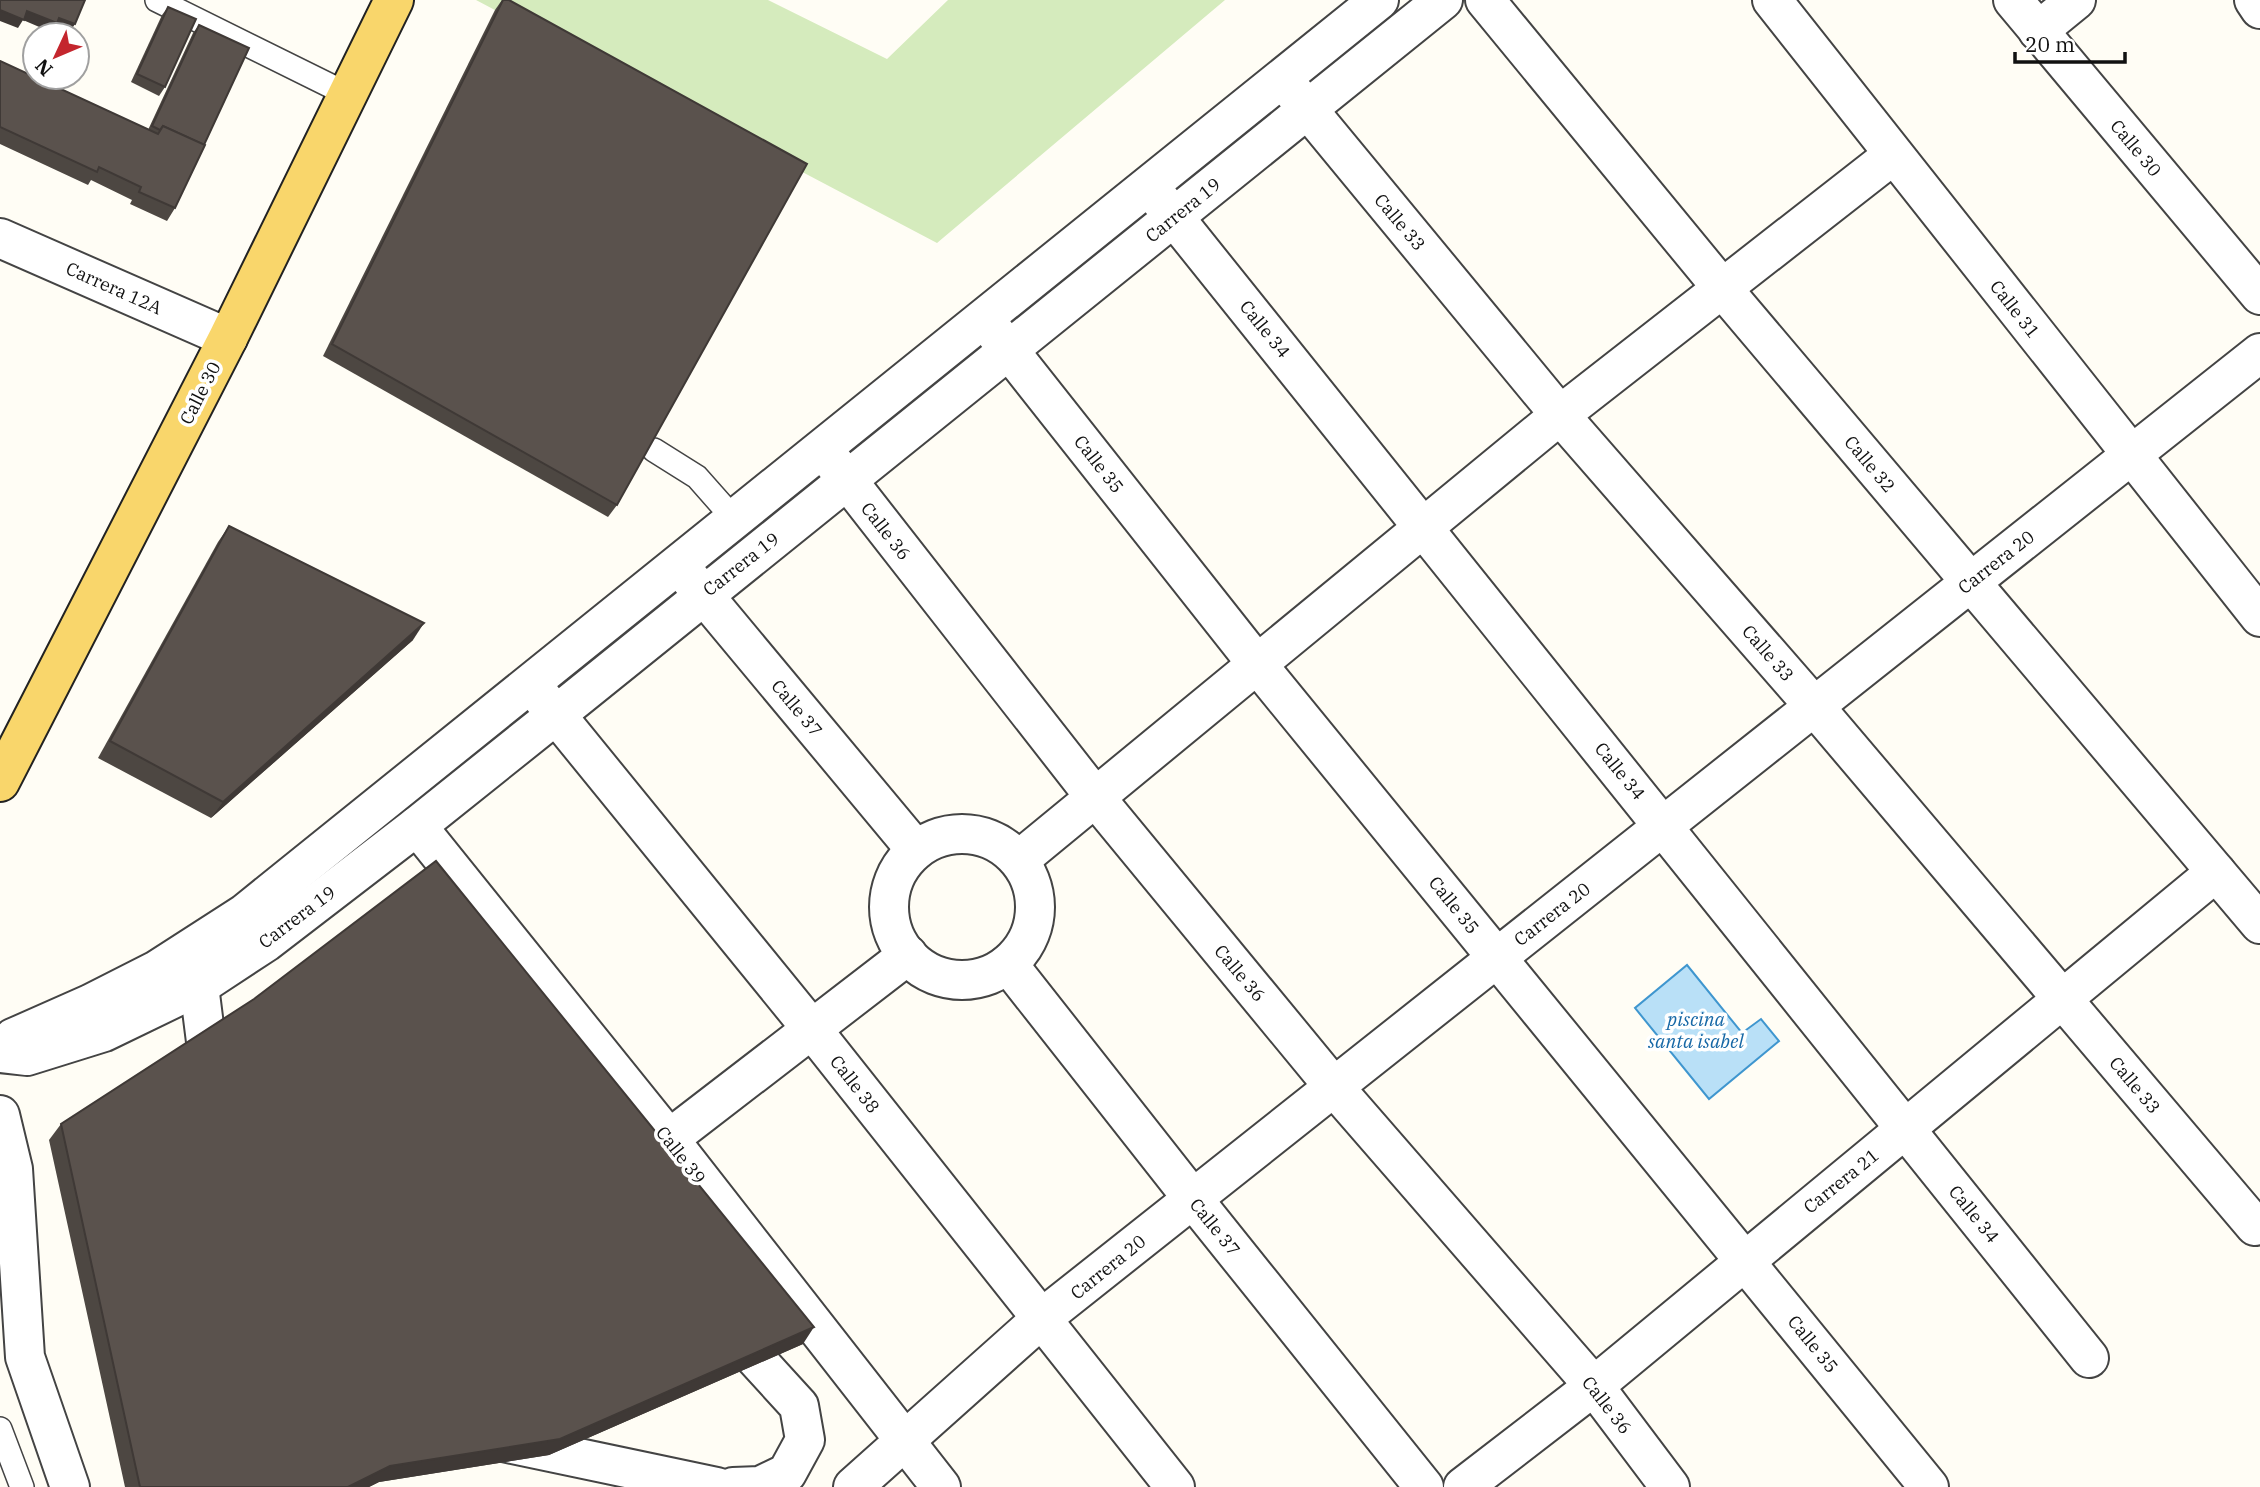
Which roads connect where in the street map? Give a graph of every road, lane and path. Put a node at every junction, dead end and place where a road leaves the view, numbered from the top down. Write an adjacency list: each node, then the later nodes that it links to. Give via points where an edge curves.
1 (157, 0): 13 (lane)
2 (394, 0): 13 (main road, Calle 30)
3 (1379, 0): 12 (street, Carrera 19)
4 (1443, 0): 14 (street, Carrera 19)
5 (1485, 0): 19 (street, Calle 32)
6 (1772, 0): 15 (street, Calle 31)
7 (2013, 0): 11 (street, Calle 30)
8 (2076, 0): 11 (street)
9 (2257, 0): 10 (street)
10 (2260, 9)
11 (2038, 31): 20 (street, Calle 30)
12 (1282, 78): 14 (street, Calle 33); 16 (street, Carrera 19)
13 (347, 94): 22 (main road, Calle 30)
14 (1307, 110): 17 (street, Carrera 19); 25 (street, Calle 33)
15 (1893, 155): 19 (street); 28 (street, Calle 31)
16 (1149, 186): 17 (street, Calle 34); 21 (street, Carrera 19)
17 (1174, 217): 23 (street, Carrera 19); 31 (street, Calle 34)
18 (0, 238): 22 (street, Carrera 12A)
19 (1722, 288): 25 (street); 33 (street, Calle 32)
20 (2260, 295)
21 (984, 319): 23 (street, Calle 35); 26 (street, Carrera 19)
22 (228, 338): 40 (main road, Calle 30)
23 (1008, 350): 29 (street, Carrera 19); 36 (street, Calle 35)
24 (2260, 353): 28 (street, Carrera 20)
25 (1560, 415): 31 (street); 38 (street, Calle 33)
26 (823, 449): 29 (street, Calle 36); 30 (street, Carrera 19)
27 (654, 450): 30 (lane, via 697,477)
28 (2130, 456): 33 (street, Carrera 20); 35 (street, Calle 31)
29 (847, 480): 34 (street, Carrera 19); 41 (street, Calle 36)
30 (734, 520): 32 (street, Carrera 19)
31 (1425, 527): 36 (street); 43 (street, Calle 34)
32 (678, 565): 34 (street, Calle 37); 37 (street, Carrera 19)
33 (1970, 583): 38 (street, Carrera 20); 46 (street, Calle 32)
34 (702, 595): 39 (street, Carrera 19); 44 (street, Calle 37)
35 (2260, 617)
36 (1257, 664): 41 (street); 49 (street, Calle 35)
37 (530, 684): 39 (street, Calle 38); 54 (street, Carrera 19, via 244,914 157,970)
38 (1814, 706): 43 (street, Carrera 20); 52 (street, Calle 33)
39 (557, 714): 42 (street, Carrera 19); 53 (street, Calle 38)
40 (0, 782)
41 (1095, 797): 45 (street); 56 (street, Calle 36)
42 (417, 826): 51 (street, Carrera 19, via 265,942); 60 (street, Calle 39)
43 (1664, 826): 49 (street, Carrera 20); 59 (street, Calle 34)
44 (916, 850): 45 (street, via 958,833 980,835); 48 (street, via 891,889 889,912 895,935)
45 (1019, 860): 50 (street, via 1035,903 1033,925)
46 (2216, 873): 47 (street, Calle 32); 52 (street, Carrera 21)
47 (2260, 924)
48 (908, 955): 50 (street, via 946,978 967,980); 53 (street)
49 (1497, 957): 56 (street, Carrera 20); 63 (street, Calle 35)
50 (1008, 964): 61 (street, Calle 37)
51 (199, 986): 55 (street, Carrera 19, via 104,1032 27,1056); 57 (street)
52 (2063, 999): 59 (street, Carrera 21); 62 (street, Calle 33)
53 (811, 1028): 60 (street); 65 (street, Calle 38)
54 (0, 1044)
55 (0, 1053)
56 (1334, 1087): 61 (street, Carrera 20); 67 (street, Calle 36)
57 (215, 1113)
58 (0, 1115): 72 (street, via 13,1169 25,1357)
59 (1906, 1129): 63 (street, Carrera 21); 66 (street, Calle 34)
60 (669, 1139): 70 (street, Calle 39)
61 (1193, 1199): 65 (street, Carrera 20); 78 (street, Calle 37)
62 (2255, 1226)
63 (1745, 1260): 67 (street, Carrera 21); 81 (street, Calle 35)
64 (701, 1299): 74 (street, via 799,1406 805,1440 787,1473 760,1486)
65 (1041, 1319): 70 (street, Carrera 20); 77 (street, Calle 38)
66 (2089, 1358)
67 (1594, 1386): 79 (street, Carrera 21); 80 (street, Calle 36)
68 (0, 1429): 71 (lane)
69 (474, 1436): 73 (street)
70 (904, 1440): 75 (street, Carrera 20); 76 (street, Calle 39)
71 (22, 1487)
72 (70, 1487)
73 (717, 1487)
74 (733, 1487)
75 (853, 1487)
76 (941, 1487)
77 (1175, 1487)
78 (1424, 1487)
79 (1464, 1487)
80 (1670, 1487)
81 (1929, 1487)

